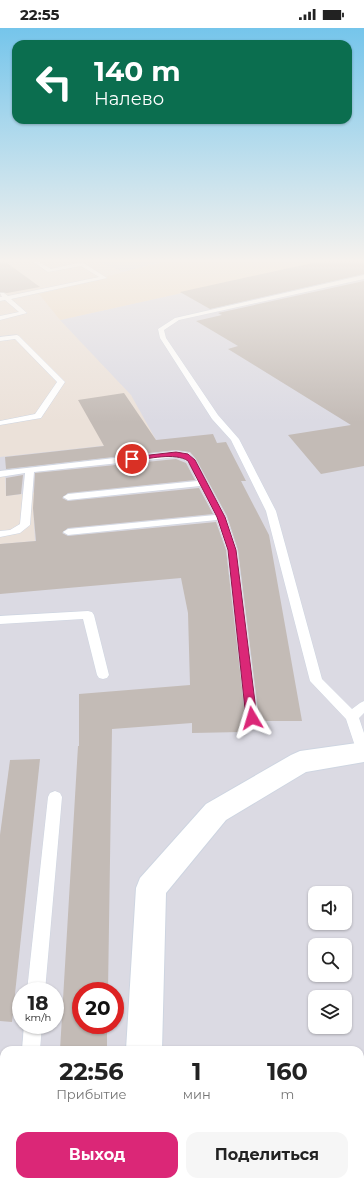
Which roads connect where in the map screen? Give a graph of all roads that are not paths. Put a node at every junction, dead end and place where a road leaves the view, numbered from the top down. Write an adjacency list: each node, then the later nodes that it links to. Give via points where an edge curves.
1 (19, 314): 3 (lane)
2 (199, 314): 16 (lane, via 177,319 161,329 163,338 215,417 235,439 271,511 316,681)
3 (0, 318)
4 (0, 339): 5 (lane, via 17,337 61,382 38,416)
5 (0, 423)
6 (30, 470): 7 (lane); 8 (lane, via 176,454 186,455 191,460); 12 (lane, via 25,525 20,530)
7 (0, 474)
8 (203, 483): 9 (lane); 10 (lane)
9 (68, 497)
10 (221, 517): 11 (lane); 17 (lane, via 232,550)
11 (68, 532)
12 (0, 534)
13 (0, 620): 14 (lane, via 88,615)
14 (103, 675)
15 (364, 706): 16 (lane)
16 (352, 717): 18 (lane)
17 (252, 718)
18 (364, 752): 23 (street, via 300,762 216,812 151,888)
19 (55, 797): 20 (lane)
20 (37, 982)
21 (32, 1034): 22 (lane)
22 (31, 1046)
23 (144, 1046)

